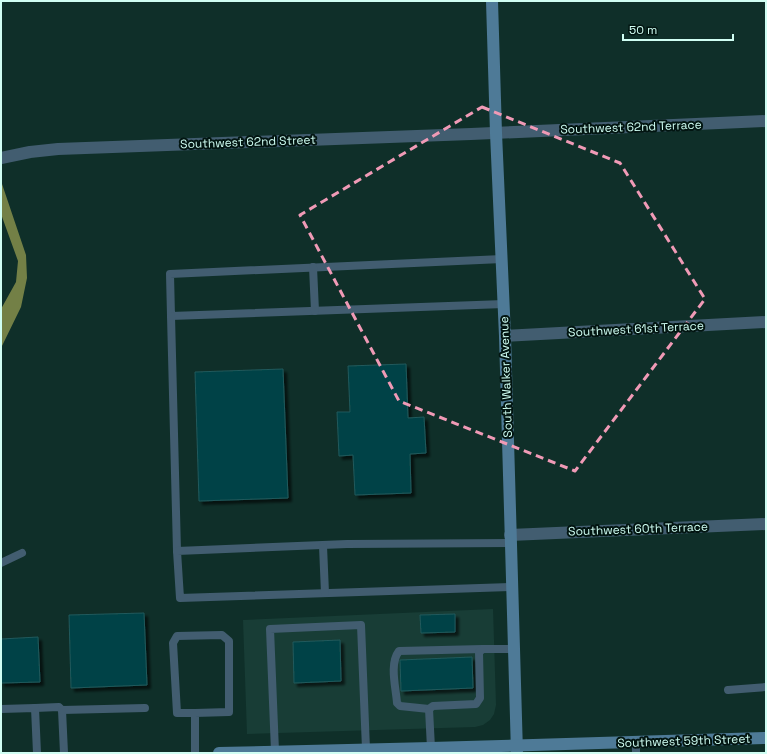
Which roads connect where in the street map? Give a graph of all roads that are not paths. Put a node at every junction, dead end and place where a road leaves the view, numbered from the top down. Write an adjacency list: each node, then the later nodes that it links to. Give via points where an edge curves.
1 (492, 1): 3 (main road, South Walker Avenue)
2 (766, 121): 3 (street, Southwest 62nd Terrace)
3 (496, 133): 4 (street, Southwest 62nd Street, via 58,149); 5 (main road, South Walker Avenue)
4 (1, 158)
5 (502, 259): 6 (lane); 7 (main road, South Walker Avenue)
6 (313, 267): 8 (lane); 9 (lane, via 170,274)
7 (504, 304): 8 (lane); 11 (main road, South Walker Avenue)
8 (315, 311): 9 (lane)
9 (171, 316): 15 (lane)
10 (766, 322): 11 (street, Southwest 61st Terrace)
11 (505, 336): 13 (main road, South Walker Avenue)
12 (766, 524): 13 (street, Southwest 60th Terrace)
13 (510, 539): 14 (lane); 18 (main road, South Walker Avenue)
14 (323, 546): 15 (lane); 19 (lane)
15 (177, 551): 19 (lane, via 180,598)
16 (22, 553): 17 (lane)
17 (1, 563)
18 (512, 587): 19 (lane); 21 (main road, South Walker Avenue)
19 (325, 593)
20 (483, 649): 21 (lane); 27 (lane, via 479,652 480,698 476,704 433,706); 27 (lane, via 399,651 394,670 397,703 400,706)
21 (513, 649): 35 (main road, South Walker Avenue)
22 (766, 687): 23 (lane)
23 (728, 690)
24 (35, 708): 26 (lane); 28 (lane, via 59,707); 38 (lane)
25 (145, 708): 28 (lane)
26 (1, 709)
27 (429, 709): 32 (lane)
28 (62, 710): 39 (lane)
29 (195, 713): 29 (lane, via 229,712 229,641 222,635 177,636 173,643 176,713); 40 (lane)
30 (766, 738): 31 (main road, Southwest 59th Street)
31 (636, 747): 33 (main road, Southwest 59th Street)
32 (430, 748): 34 (main road, Southwest 59th Street); 35 (main road, Southwest 59th Street)
33 (576, 748): 35 (main road, Southwest 59th Street)
34 (366, 749): 36 (main road, Southwest 59th Street); 36 (lane, via 361,625 270,629)
35 (516, 749)
36 (275, 751): 37 (main road, Southwest 59th Street)
37 (251, 752): 41 (main road, Southwest 59th Street)
38 (37, 753)
39 (64, 753)
40 (196, 753)
41 (219, 753)

